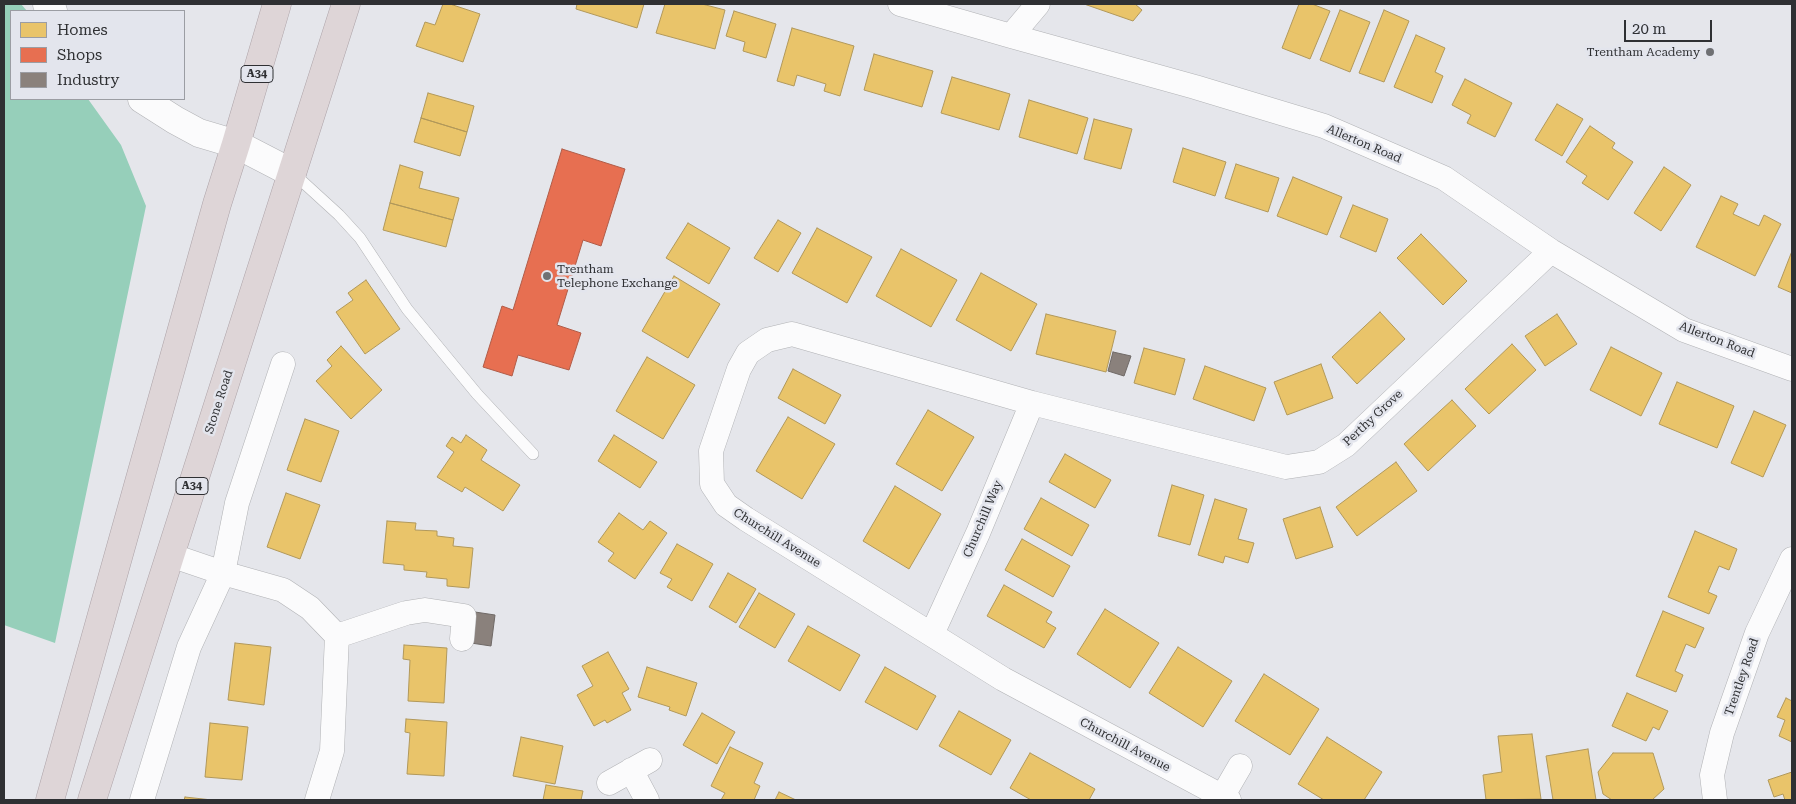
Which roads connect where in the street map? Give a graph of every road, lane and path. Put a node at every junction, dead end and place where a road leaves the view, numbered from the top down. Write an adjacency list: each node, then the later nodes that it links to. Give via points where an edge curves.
1 (277, 4): 7 (highway, A34)
2 (346, 4): 8 (highway, Stone Road / A34)
3 (900, 4): 5 (street, Allerton Road)
4 (1038, 4): 5 (street)
5 (1011, 36): 9 (street, Allerton Road, via 1324,126 1444,178)
6 (144, 100): 7 (main road, via 199,133)
7 (236, 144): 8 (main road); 23 (highway, A34, via 216,204)
8 (292, 173): 13 (lane, via 360,238 407,309 477,394); 14 (highway, Stone Road / A34)
9 (1551, 251): 11 (street, Allerton Road, via 1684,330); 12 (street, Perthy Grove, via 1346,445 1318,462 1286,467)
10 (283, 364): 16 (street, via 237,503)
11 (1792, 369)
12 (1032, 403): 17 (street, Churchill Way); 17 (street, Churchill Avenue, via 792,334 767,340 748,353 739,369 711,452 712,484 726,505)
13 (533, 454)
14 (170, 555): 16 (street); 24 (highway, Stone Road / A34)
15 (1792, 559): 28 (street, Trentley Road, via 1757,633 1722,733 1712,775)
16 (223, 573): 18 (street, via 283,590 310,608); 25 (street, via 189,647)
17 (932, 634): 22 (street, Churchill Avenue, via 1003,679)
18 (337, 636): 19 (street, via 406,613 425,610 464,616); 26 (street, via 332,751)
19 (462, 639)
20 (1240, 766): 22 (street)
21 (609, 782): 27 (street, via 641,765)
22 (1226, 798)
23 (50, 800)
24 (92, 800)
25 (142, 800)
26 (317, 800)
27 (646, 800)
28 (1715, 800)

